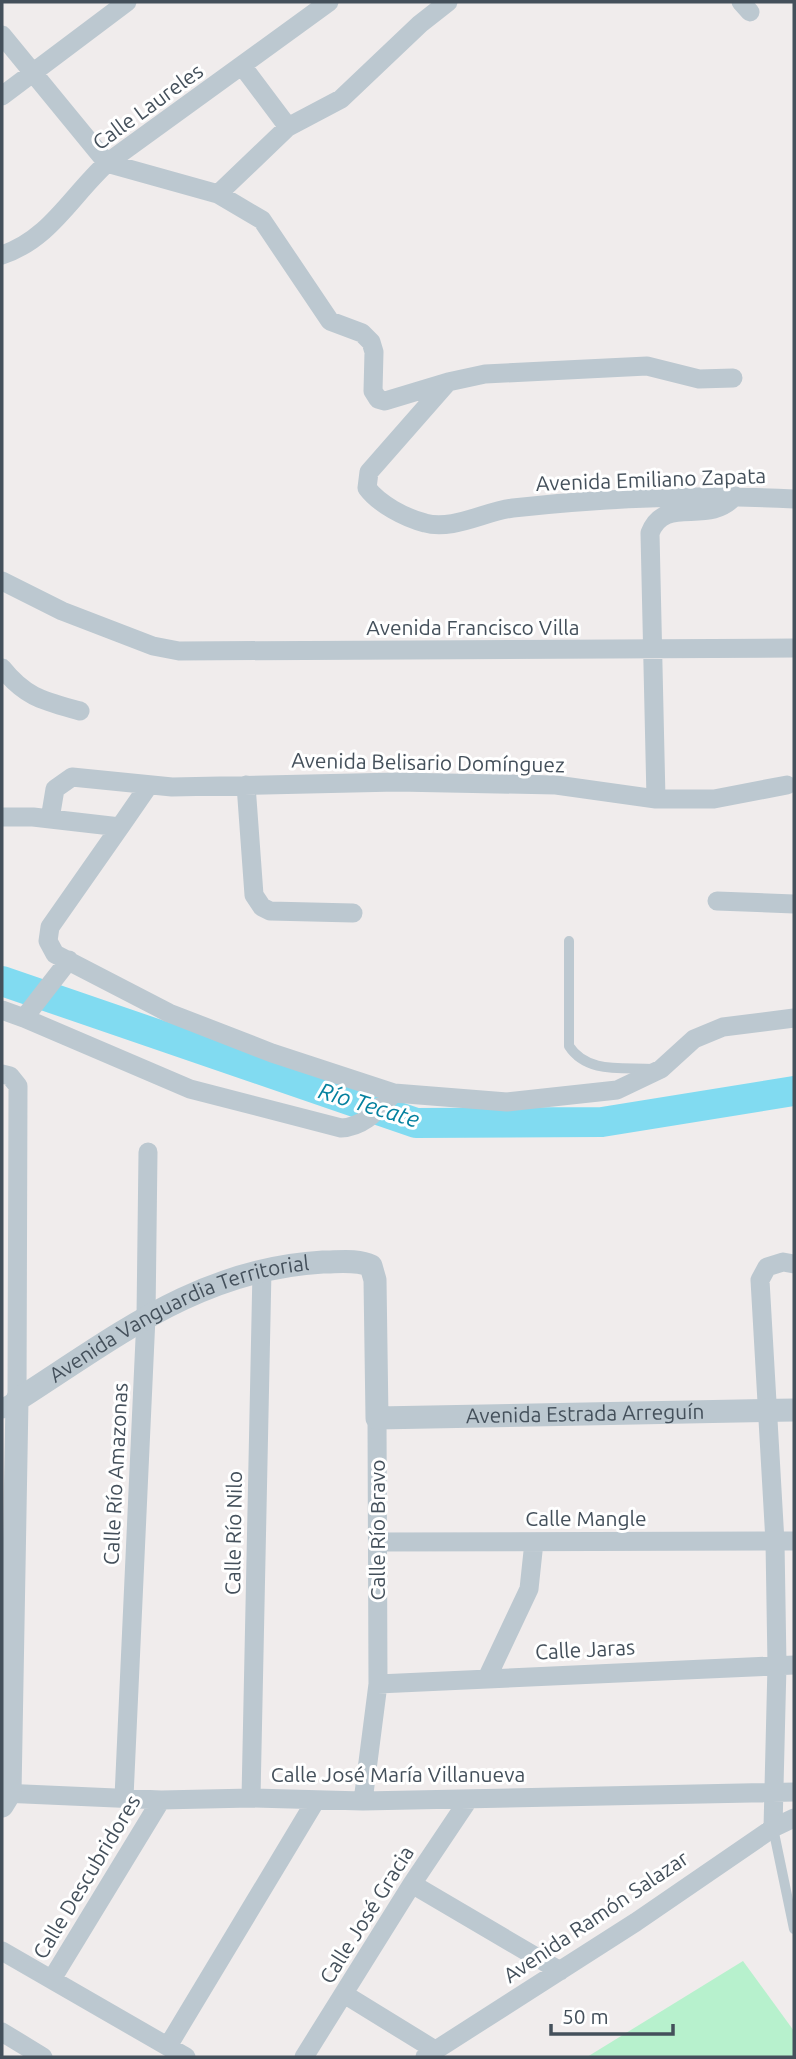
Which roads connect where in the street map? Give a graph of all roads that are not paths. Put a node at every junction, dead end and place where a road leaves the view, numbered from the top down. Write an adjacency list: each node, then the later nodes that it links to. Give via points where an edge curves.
1 (127, 2): 6 (street)
2 (329, 2): 5 (street, Calle Laureles)
3 (447, 2): 8 (street, via 341,99)
4 (2, 36): 6 (street)
5 (243, 67): 8 (street); 9 (street, Calle Laureles)
6 (33, 71): 7 (street); 9 (street)
7 (2, 96)
8 (288, 127): 10 (street)
9 (107, 163): 10 (street); 11 (street, Calle Laureles, via 41,235)
10 (218, 194): 13 (street, via 262,220 330,321 362,333 371,342 373,391 378,399 385,401)
11 (2, 254)
12 (733, 378): 13 (street, via 699,379 647,366 485,374)
13 (448, 382): 14 (street, Avenida Emiliano Zapata, via 369,472 367,488 376,500 426,524 510,508)
14 (735, 496): 15 (street, Avenida Emiliano Zapata); 18 (street, via 717,510 664,514 655,519 650,533)
15 (794, 499)
16 (2, 581): 18 (street, Avenida Francisco Villa, via 31,598 153,646 179,651)
17 (794, 648): 18 (street, Avenida Francisco Villa)
18 (652, 650): 24 (street)
19 (2, 668): 20 (street, via 16,686 35,699)
20 (80, 711)
21 (149, 785): 22 (street, Avenida Belisario Domínguez); 26 (street, Avenida Belisario Domínguez, via 72,777 55,789); 27 (street)
22 (246, 785): 24 (street, Avenida Belisario Domínguez, via 556,785); 30 (street, via 254,895 262,907 270,911)
23 (788, 785): 24 (street, Avenida Belisario Domínguez, via 714,799)
24 (656, 799)
25 (2, 817): 26 (street)
26 (50, 819): 27 (street)
27 (120, 827): 32 (street, via 50,927 48,941 55,954)
28 (717, 901): 29 (street)
29 (794, 904)
30 (353, 912)
31 (569, 941): 36 (lane, via 569,1046 577,1059 588,1065)
32 (69, 960): 34 (street); 38 (street, via 169,1013)
33 (2, 1010): 34 (street)
34 (24, 1018): 38 (street, via 190,1089 341,1128 366,1121)
35 (794, 1018): 36 (street, via 723,1027 694,1039)
36 (661, 1069): 38 (street, via 617,1090 507,1102)
37 (2, 1074): 44 (street, via 18,1086)
38 (394, 1093)
39 (148, 1152): 43 (street, Calle Río Amazonas)
40 (365, 1263): 42 (street, Avenida Vanguardia Territorial, via 295,1264); 47 (street, Calle Río Bravo, via 375,1280)
41 (794, 1264): 46 (street, via 767,1267 760,1280)
42 (262, 1270): 43 (street, Avenida Vanguardia Territorial, via 228,1278); 58 (street, Calle Río Nilo)
43 (146, 1317): 44 (street, Avenida Vanguardia Territorial); 57 (street, Calle Río Amazonas)
44 (9, 1405): 56 (street)
45 (794, 1409): 46 (street, Avenida Estrada Arreguín)
46 (769, 1410): 47 (street, Avenida Estrada Arreguín); 48 (street)
47 (377, 1418): 49 (street, Calle Río Bravo)
48 (785, 1541): 50 (street, Calle Mangle); 51 (street)
49 (379, 1542): 50 (street, Calle Mangle); 53 (street, Calle Río Bravo)
50 (534, 1542): 52 (street, via 528,1589)
51 (786, 1665): 52 (street, Calle Jaras); 54 (street)
52 (486, 1678): 53 (street, Calle Jaras)
53 (378, 1684): 62 (street, Calle Río Bravo)
54 (773, 1792): 55 (street, Calle José María Villanueva); 59 (street, Calle José María Villanueva); 64 (street)
55 (794, 1792)
56 (4, 1797): 57 (street, Calle José María Villanueva)
57 (124, 1797): 60 (street, Calle José María Villanueva)
58 (251, 1797): 60 (street, Calle José María Villanueva); 61 (street, Calle José María Villanueva)
59 (470, 1799): 62 (street, Calle José María Villanueva); 65 (street, Calle José Gracia)
60 (161, 1800): 69 (street, Calle Descubridores)
61 (316, 1800): 62 (street, Calle José María Villanueva); 72 (street)
62 (363, 1801)
63 (794, 1818): 64 (street, Avenida Ramón Salazar)
64 (773, 1828): 66 (lane); 68 (street, Avenida Ramón Salazar)
65 (412, 1884): 68 (street); 70 (street, Calle José Gracia)
66 (794, 1929)
67 (2, 1951): 69 (street)
68 (560, 1971): 73 (street, Avenida Ramón Salazar)
69 (52, 1979): 72 (street)
70 (344, 1994): 73 (street); 76 (street, Calle José Gracia)
71 (2, 2032): 74 (street)
72 (168, 2046): 75 (street)
73 (430, 2054)
74 (43, 2057)
75 (186, 2057)
76 (304, 2057)

